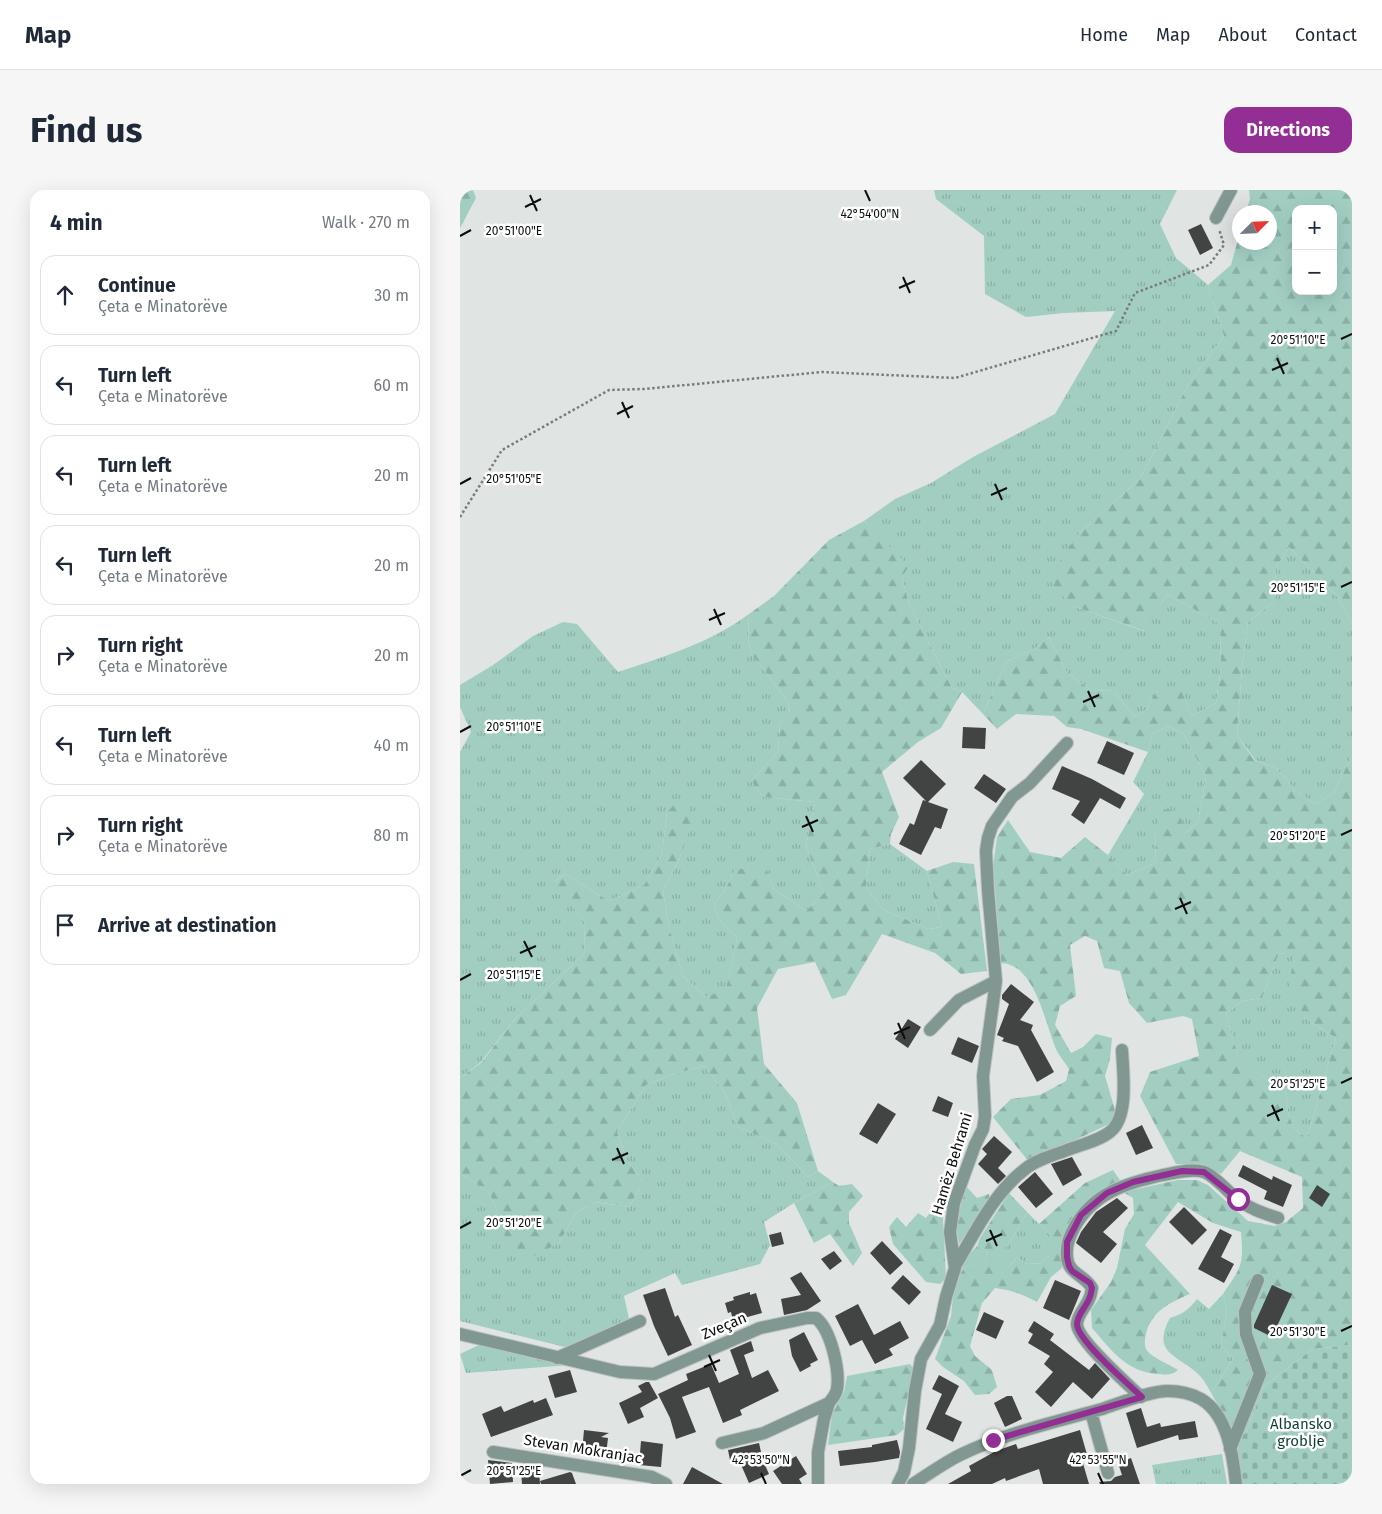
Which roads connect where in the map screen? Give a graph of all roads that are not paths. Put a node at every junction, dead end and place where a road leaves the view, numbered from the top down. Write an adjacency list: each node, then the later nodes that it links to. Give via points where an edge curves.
1 (1230, 190): 2 (street)
2 (1216, 218)
3 (1067, 743): 4 (street, Hamëz Behrami, via 1012,798 992,826 988,838 988,891)
4 (996, 981): 5 (street, via 958,1000); 8 (street, Hamëz Behrami, via 983,1076 983,1128 957,1194 950,1232)
5 (930, 1030)
6 (1122, 1050): 8 (street, Hamëz Behrami, via 1123,1095 1118,1124 1102,1137 1025,1168 986,1214)
7 (1278, 1218): 13 (street, via 1255,1211 1204,1172 1182,1171 1133,1182 1107,1193 1081,1215 1067,1242 1069,1266 1092,1288 1077,1324 1080,1334)
8 (955, 1266): 22 (street, Hamëz Behrami, via 940,1325 921,1359 909,1448)
9 (1258, 1280): 17 (street, via 1245,1312 1246,1334 1260,1374)
10 (640, 1321): 12 (street)
11 (460, 1334): 12 (street, Zveçan)
12 (557, 1358): 14 (street, Zveçan, via 620,1372 654,1374 760,1328 816,1318 826,1328 837,1375 837,1390)
13 (1142, 1397): 15 (street); 17 (street, via 1166,1391 1200,1398 1219,1418)
14 (828, 1403): 16 (street, via 764,1433); 21 (street, Zveçan, via 818,1452)
15 (1091, 1412): 19 (street); 23 (street, via 993,1440 960,1455)
16 (722, 1443)
17 (1230, 1449): 24 (street)
18 (493, 1452): 20 (street, Stevan Mokranjac, via 652,1477)
19 (1108, 1473)
20 (666, 1484)
21 (818, 1484)
22 (898, 1484)
23 (913, 1484)
24 (1236, 1484)

